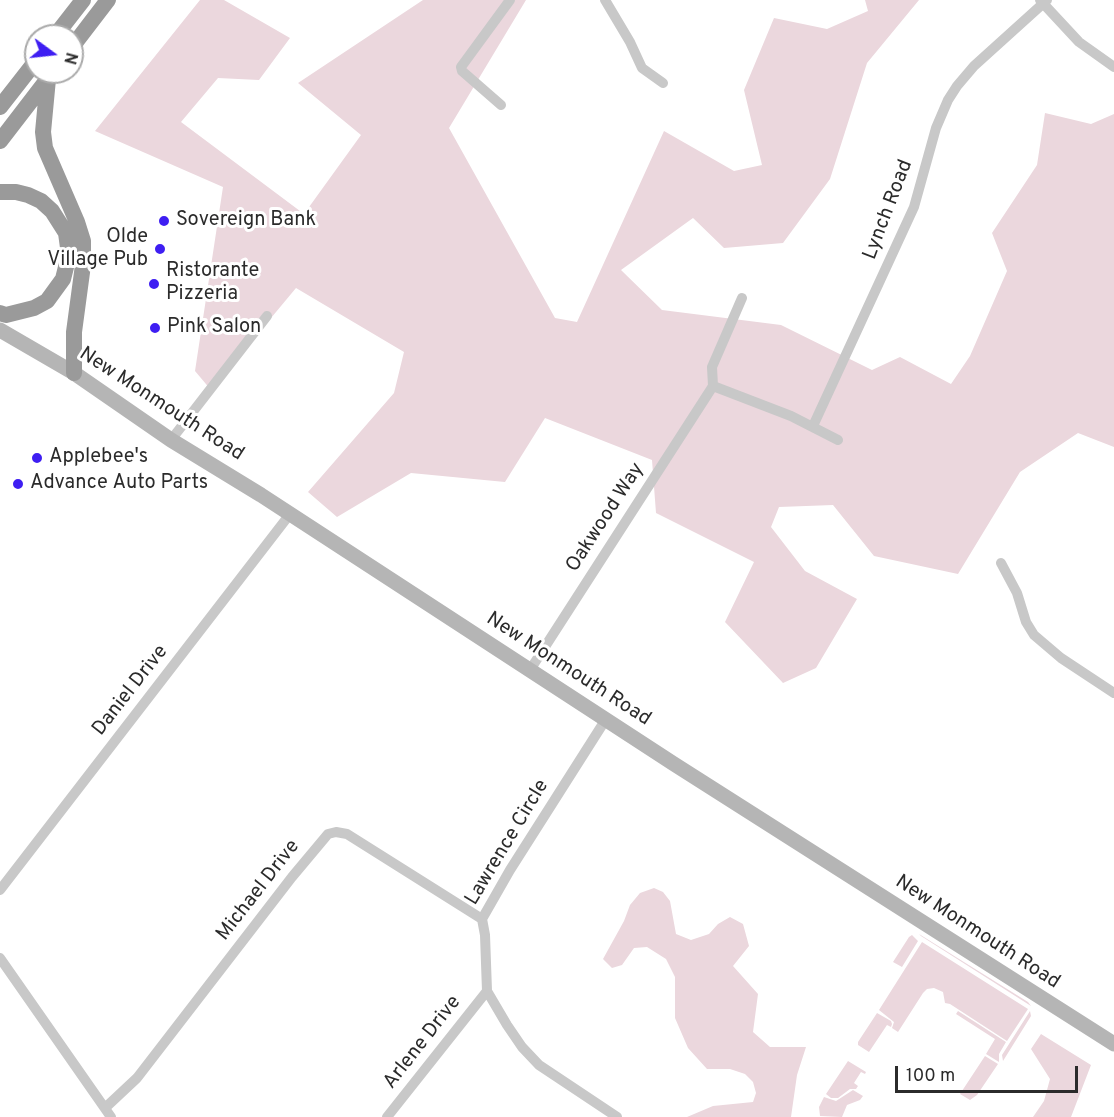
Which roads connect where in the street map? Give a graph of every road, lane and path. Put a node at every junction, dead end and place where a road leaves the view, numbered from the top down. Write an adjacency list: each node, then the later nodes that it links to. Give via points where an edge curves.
1 (83, 0): 6 (highway)
2 (108, 0): 7 (highway)
3 (510, 0): 13 (street, via 461,67)
4 (605, 0): 10 (street, via 642,68)
5 (1044, 1): 8 (street, via 1079,42); 23 (street, Lynch Road, via 974,66 948,100 914,207)
6 (64, 24)
7 (84, 31)
8 (1114, 68)
9 (24, 76): 14 (highway)
10 (663, 82)
11 (43, 84): 15 (highway)
12 (49, 84): 21 (highway, via 45,148 83,241)
13 (501, 105)
14 (0, 107)
15 (0, 141)
16 (0, 192): 18 (highway, via 28,195 52,211 66,233 69,255 63,279 47,301 34,308)
17 (742, 298): 22 (street, via 712,367)
18 (0, 314)
19 (267, 316): 24 (street)
20 (0, 330): 21 (main road, New Monmouth Road)
21 (74, 373): 24 (main road, New Monmouth Road)
22 (712, 386): 23 (street); 28 (street, Oakwood Way)
23 (813, 426): 25 (street)
24 (171, 440): 26 (main road, New Monmouth Road)
25 (838, 440)
26 (290, 514): 28 (main road, New Monmouth Road); 31 (street, Daniel Drive)
27 (1002, 563): 29 (street, via 1034,635)
28 (530, 670): 30 (main road, New Monmouth Road)
29 (1114, 693)
30 (606, 719): 32 (street, Lawrence Circle); 35 (main road, New Monmouth Road)
31 (0, 890)
32 (482, 919): 34 (street, Lawrence Circle); 36 (street, Michael Drive, via 347,834 328,834)
33 (0, 958): 36 (street)
34 (487, 991): 37 (street, Arlene Drive); 38 (street, Lawrence Circle, via 530,1056)
35 (1114, 1044)
36 (108, 1112)
37 (387, 1117)
38 (617, 1117)

